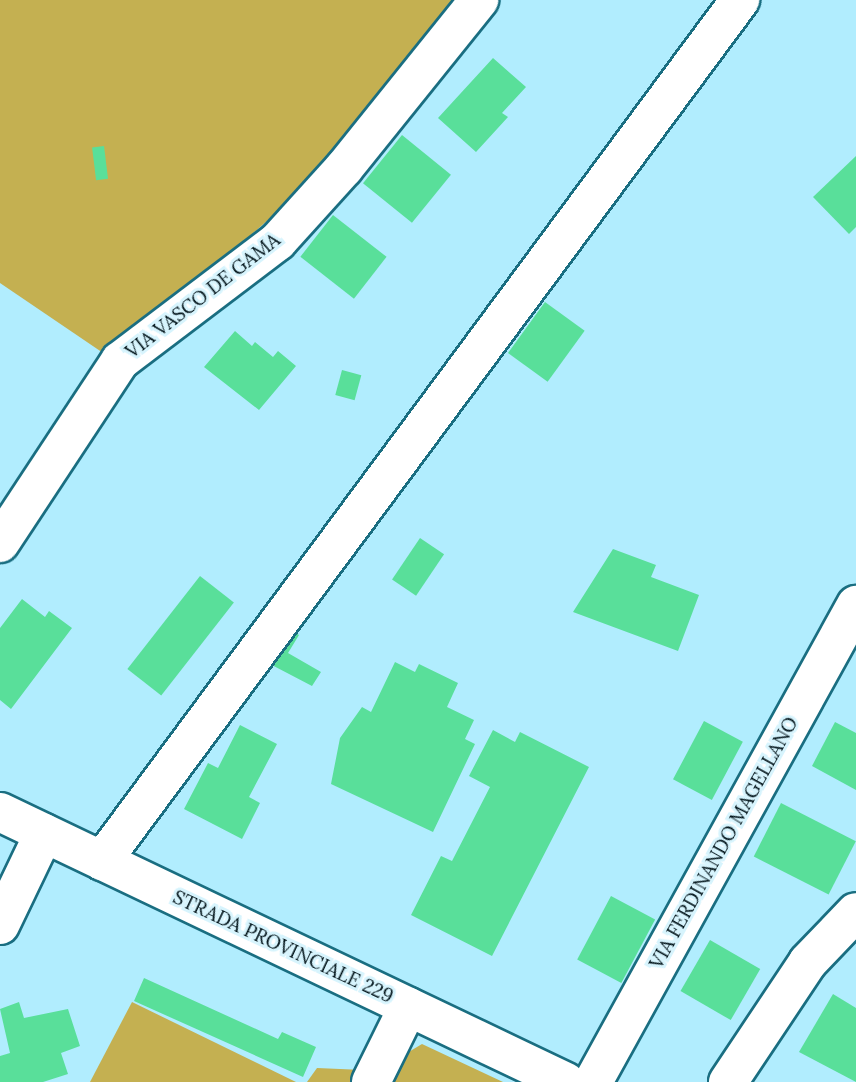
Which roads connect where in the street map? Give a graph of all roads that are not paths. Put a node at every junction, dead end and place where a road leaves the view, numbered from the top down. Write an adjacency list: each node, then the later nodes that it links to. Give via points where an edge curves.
1 (480, 0): 3 (street, VIA VASCO DE GAMA, via 344,168 278,241 120,361)
2 (740, 0): 7 (street)
3 (0, 543)
4 (856, 605): 13 (street, VIA FERDINANDO MAGELLANO)
5 (0, 812): 6 (street, STRADA PROVINCIALE 229)
6 (44, 833): 7 (street, STRADA PROVINCIALE 229); 9 (street)
7 (102, 861): 10 (street, STRADA PROVINCIALE 229)
8 (856, 912): 14 (street, via 808,962)
9 (0, 925)
10 (408, 1007): 11 (street); 12 (street, STRADA PROVINCIALE 229)
11 (371, 1082)
12 (566, 1082)
13 (593, 1082)
14 (728, 1082)

